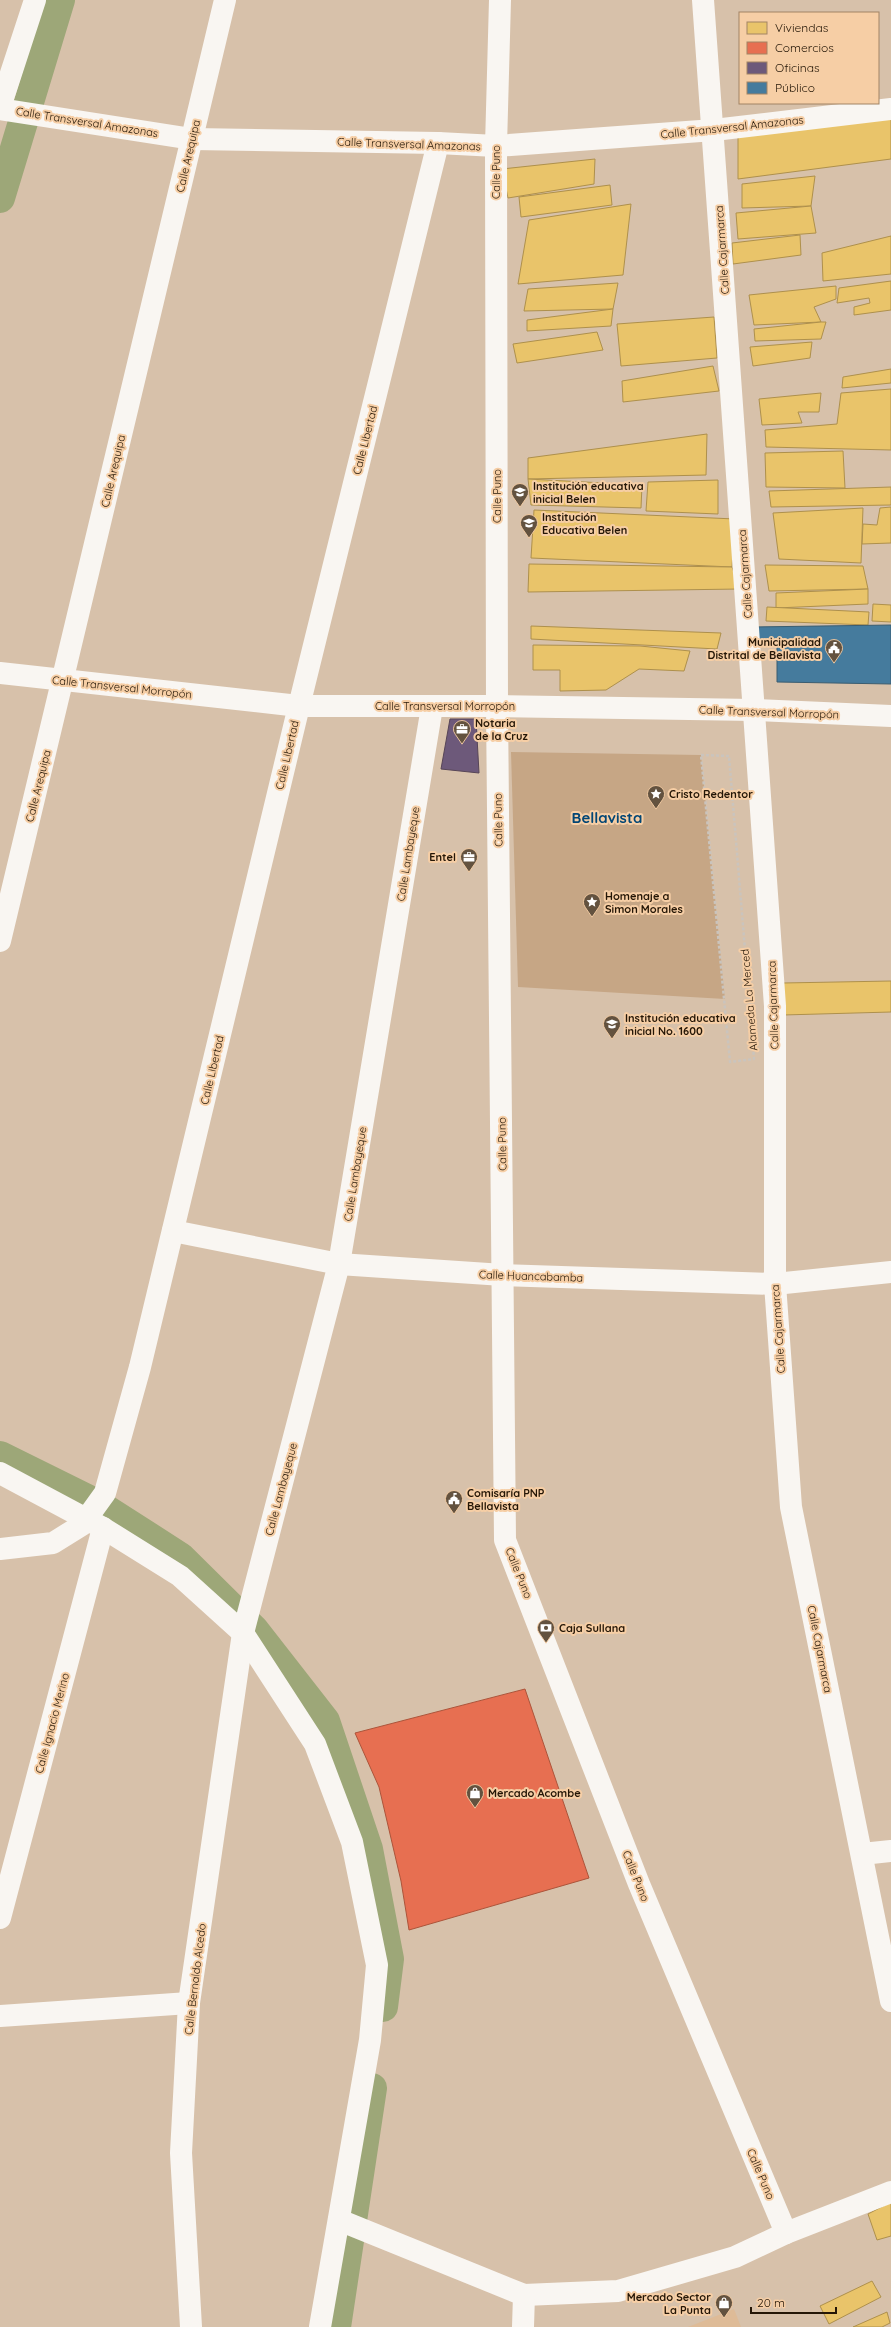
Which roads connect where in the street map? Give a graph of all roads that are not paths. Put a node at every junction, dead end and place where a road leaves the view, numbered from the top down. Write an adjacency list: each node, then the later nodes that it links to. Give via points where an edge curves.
1 (35, 0): 5 (street)
2 (225, 0): 8 (street, Calle Arequipa)
3 (500, 0): 10 (street, Calle Puno)
4 (703, 0): 7 (street, Calle Cajarmarca)
5 (0, 108): 8 (street, Calle Transversal Amazonas)
6 (891, 109): 7 (street, Calle Transversal Amazonas)
7 (714, 130): 10 (street, Calle Transversal Amazonas); 16 (street, Calle Cajarmarca)
8 (192, 139): 9 (street, Calle Transversal Amazonas); 12 (street, Calle Arequipa)
9 (438, 144): 10 (street, Calle Transversal Amazonas); 13 (street, Calle Libertad)
10 (496, 146): 14 (street, Calle Puno)
11 (0, 673): 12 (street, Calle Transversal Morropón)
12 (63, 681): 13 (street, Calle Transversal Morropón); 18 (street, Calle Arequipa)
13 (299, 706): 15 (street, Calle Transversal Morropón); 19 (street, Calle Libertad)
14 (497, 706): 15 (street, Calle Transversal Morropón); 16 (street, Calle Transversal Morropón); 22 (street, Calle Puno)
15 (432, 707): 20 (street, Calle Lambayeque)
16 (755, 710): 17 (street, Calle Transversal Morropón); 23 (street, Calle Cajarmarca, via 775,1006)
17 (891, 716)
18 (0, 941)
19 (173, 1231): 20 (street, Calle Huancabamba); 26 (street, Calle Libertad, via 140,1367 105,1493 82,1525 53,1543)
20 (340, 1264): 22 (street, Calle Huancabamba); 27 (street, Calle Lambayeque)
21 (891, 1272): 23 (street, Calle Huancabamba)
22 (503, 1275): 23 (street, Calle Huancabamba); 36 (street, Calle Puno, via 505,1540 639,1884)
23 (775, 1284): 29 (street, Calle Cajarmarca, via 791,1507)
24 (0, 1473): 25 (street)
25 (103, 1528): 27 (street, via 180,1576); 30 (street, Calle Ignacio Merino)
26 (0, 1549)
27 (243, 1634): 32 (street, Calle Bernaldo Alcedo); 35 (street, via 315,1744 352,1842 377,1965 370,2040)
28 (891, 1852): 29 (street)
29 (862, 1854): 31 (street, Calle Cajarmarca)
30 (0, 1918)
31 (891, 2001)
32 (189, 2003): 33 (street); 38 (street, Calle Bernaldo Alcedo, via 181,2154)
33 (0, 2016)
34 (891, 2192): 36 (street)
35 (339, 2220): 37 (street); 39 (street)
36 (786, 2233): 37 (street, via 736,2257 618,2291)
37 (524, 2295): 40 (street)
38 (192, 2327)
39 (320, 2327)
40 (523, 2327)

